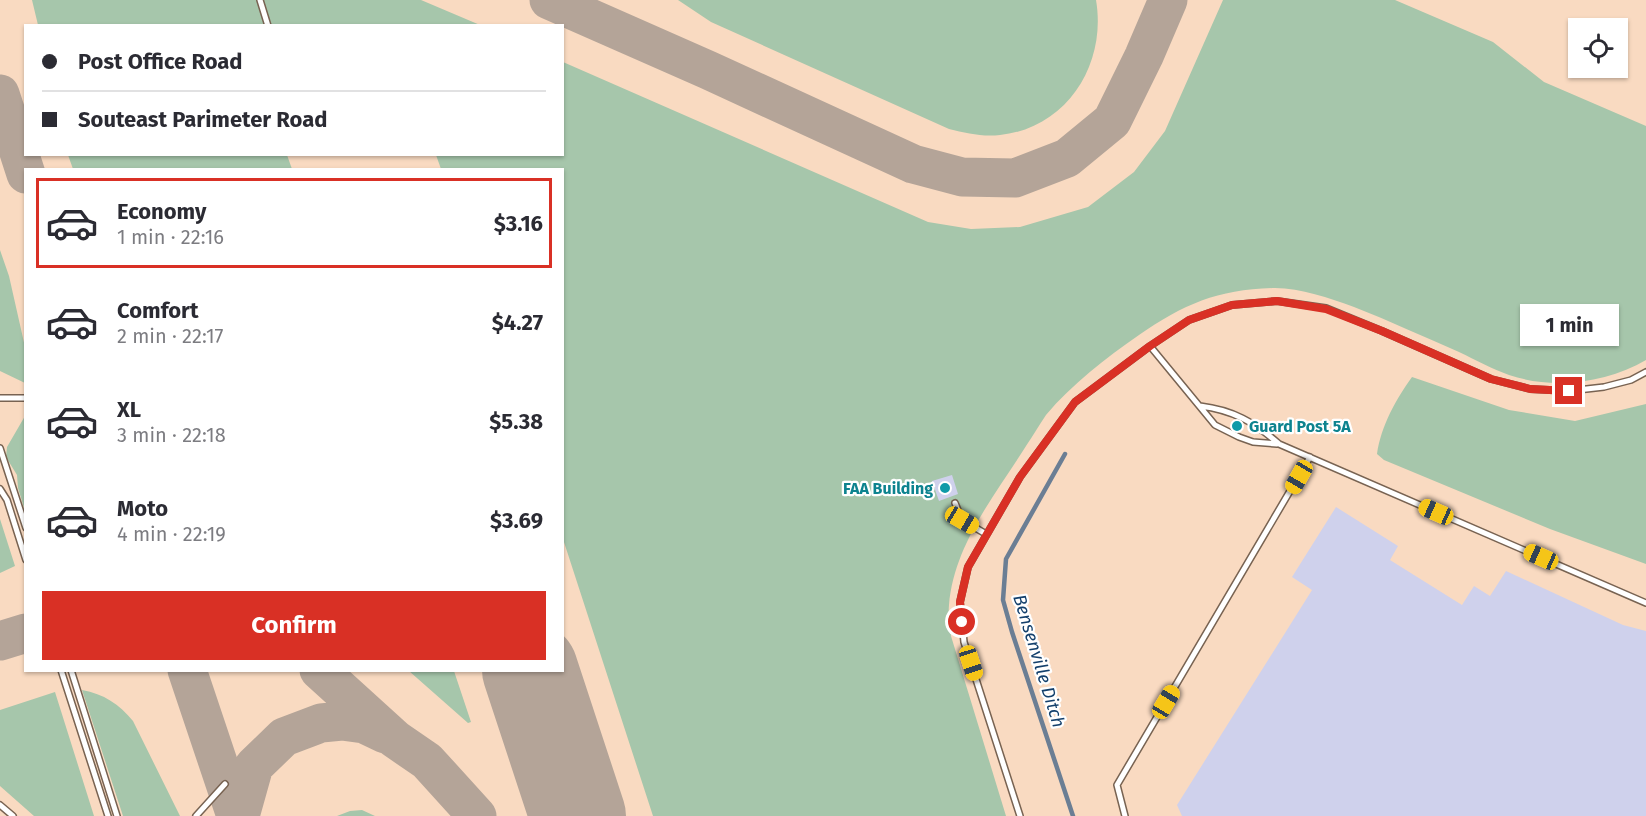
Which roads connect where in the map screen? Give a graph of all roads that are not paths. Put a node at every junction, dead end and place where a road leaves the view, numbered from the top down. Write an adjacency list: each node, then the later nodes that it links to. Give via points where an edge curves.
1 (260, 0): 2 (lane)
2 (267, 24)
3 (1150, 346): 4 (lane, via 1189,320 1232,305 1277,301 1326,309 1491,379 1530,389 1569,391 1604,387); 7 (lane); 14 (lane, via 1075,402 1020,477)
4 (1646, 372)
5 (0, 398): 6 (lane)
6 (24, 398)
7 (1200, 406): 8 (lane, via 1220,408 1260,427); 8 (lane, via 1215,425 1239,437)
8 (1279, 444): 10 (lane)
9 (0, 448): 13 (lane)
10 (1310, 457): 16 (lane); 26 (lane, via 1117,785)
11 (0, 489): 15 (lane)
12 (955, 503): 14 (lane, via 962,520)
13 (24, 522)
14 (986, 534): 25 (lane, via 968,567 960,602 964,642)
15 (24, 554)
16 (1646, 603)
17 (62, 672): 22 (lane)
18 (72, 672): 23 (lane)
19 (225, 784): 24 (lane)
20 (0, 805): 21 (lane)
21 (14, 816)
22 (108, 816)
23 (117, 816)
24 (196, 816)
25 (1020, 816)
26 (1125, 816)

